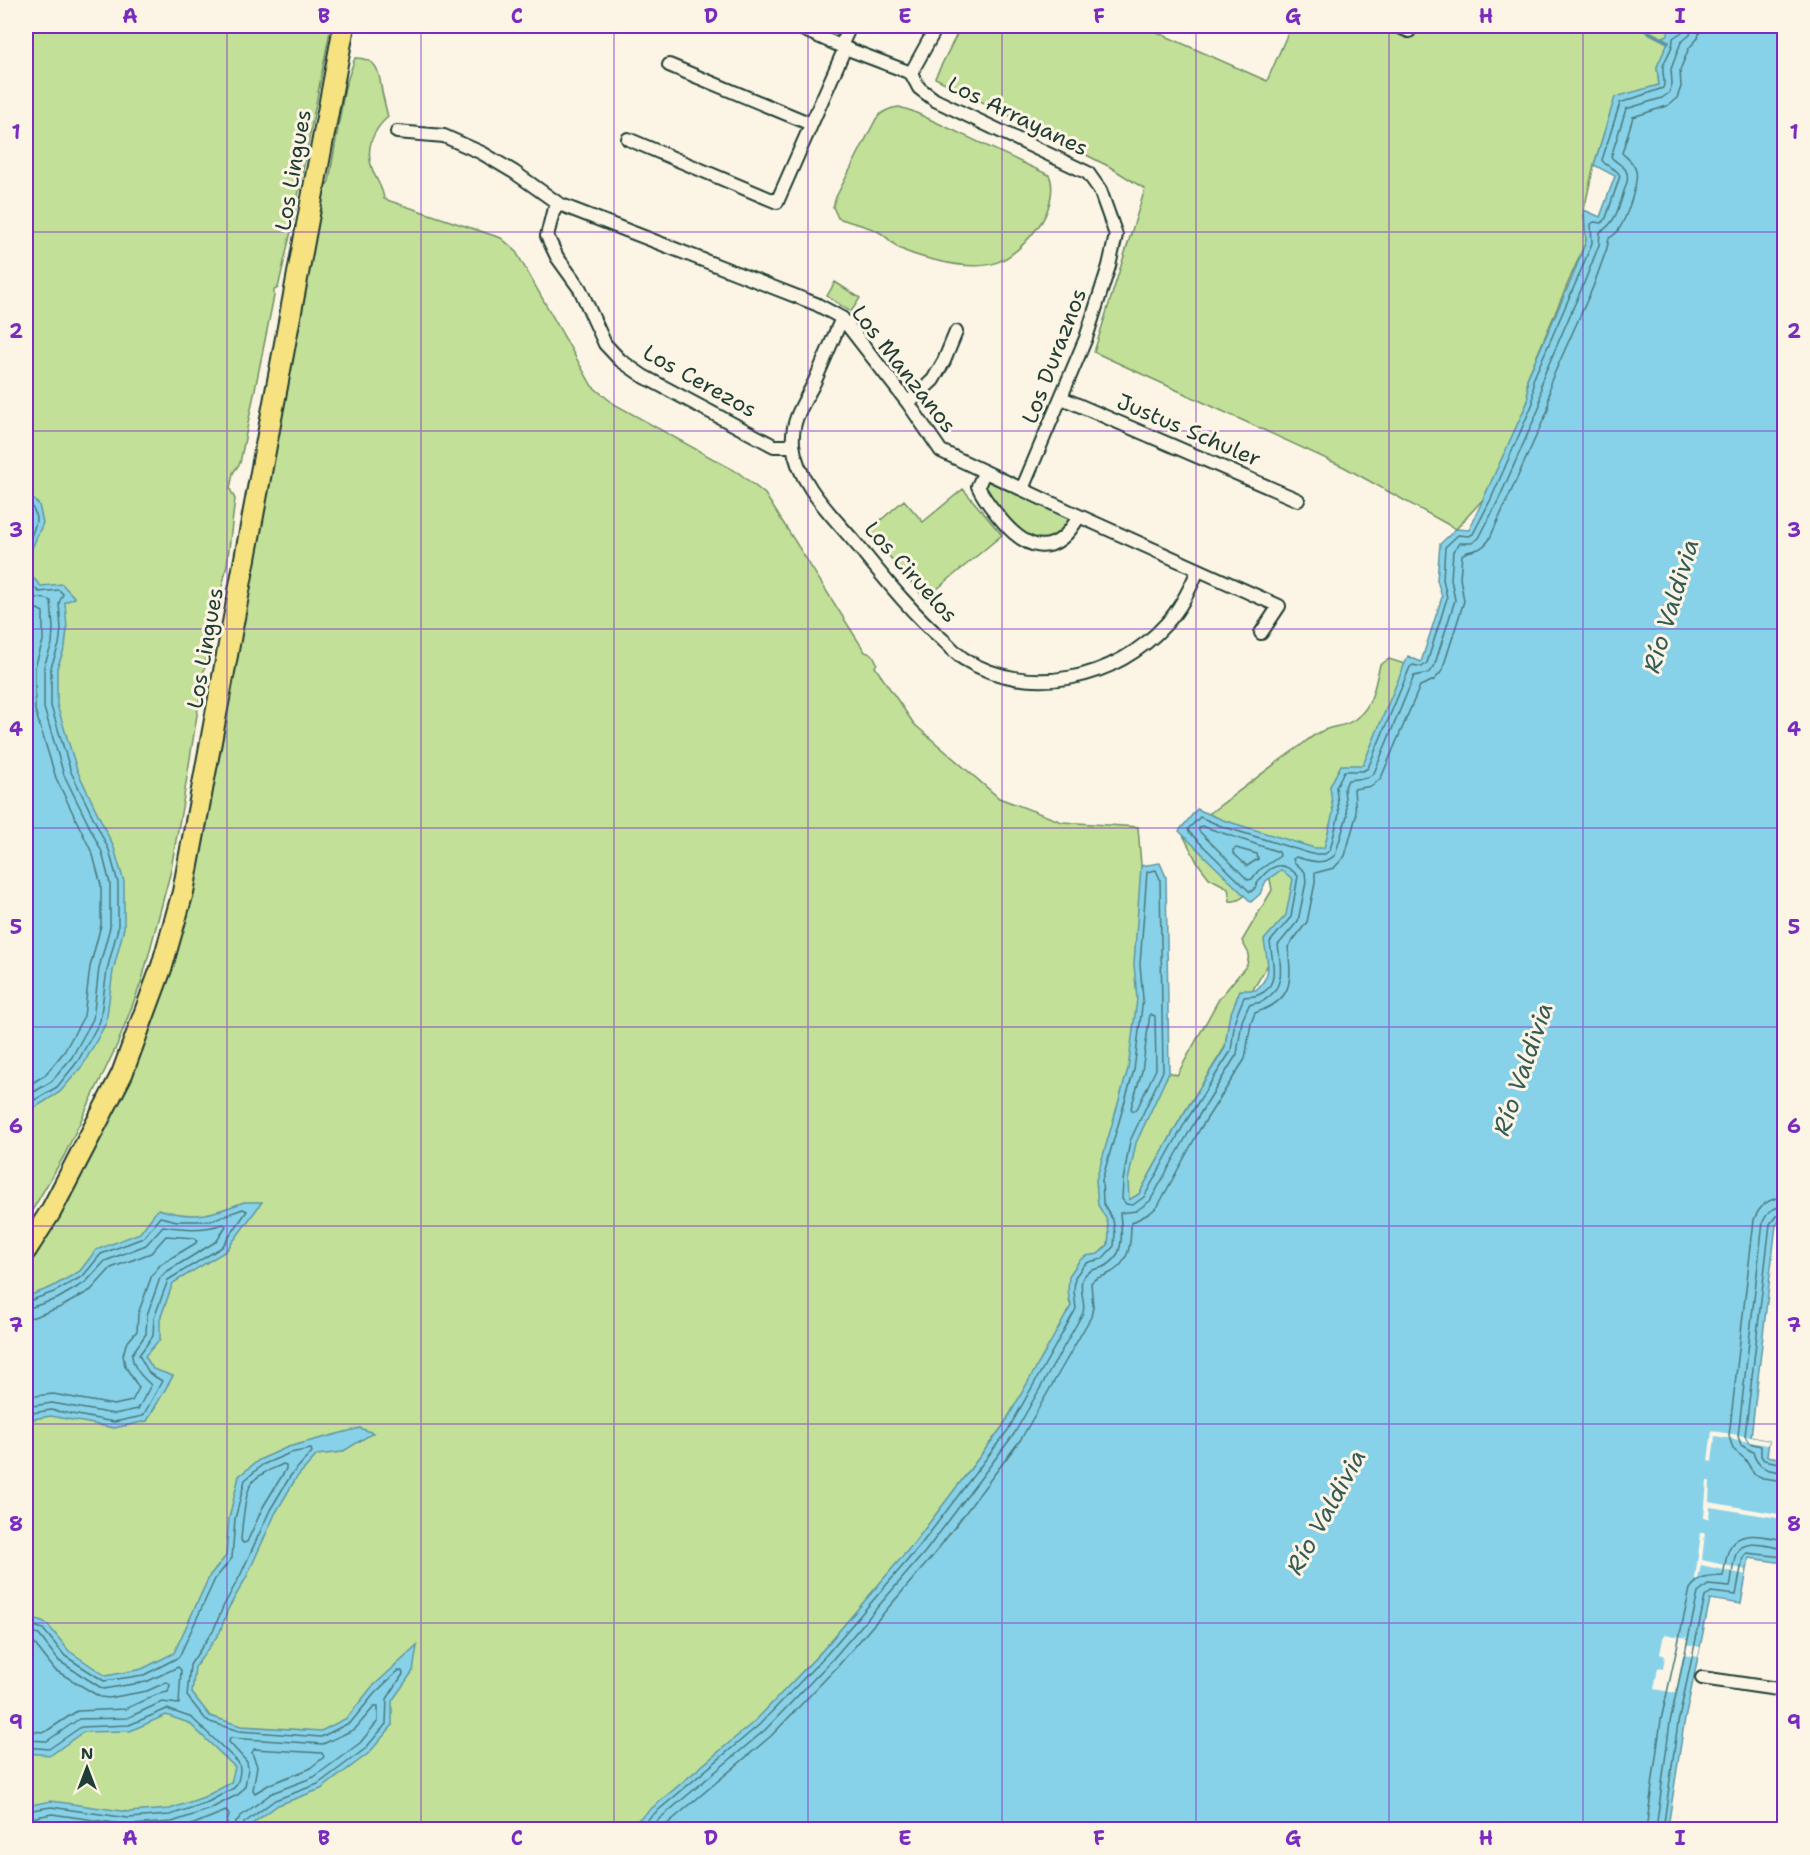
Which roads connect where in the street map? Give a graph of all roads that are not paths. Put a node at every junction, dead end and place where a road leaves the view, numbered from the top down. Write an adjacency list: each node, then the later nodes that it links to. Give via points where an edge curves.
1 (344, 26): 26 (main road, Los Lingues, via 199,817 173,929 122,1074 51,1211)
2 (795, 26): 7 (street)
3 (850, 26): 7 (street)
4 (937, 26): 9 (street)
5 (1397, 26): 6 (street)
6 (1409, 31)
7 (843, 47): 9 (street); 10 (street)
8 (669, 65): 10 (street)
9 (911, 73): 14 (street, Los Arrayanes, via 919,88 935,100 1088,173 1100,190)
10 (811, 124): 12 (street, via 777,202)
11 (397, 132): 13 (street, Los Manzanos, via 444,136 482,153)
12 (628, 139)
13 (559, 204): 15 (street, Los Manzanos, via 816,304); 19 (street, Los Cerezos, via 547,236 580,288 604,344 643,376 774,446)
14 (1116, 235): 17 (street, Los Duraznos, via 1086,339)
15 (842, 318): 18 (street, Los Manzanos); 19 (street, Los Ciruelos, via 794,423)
16 (956, 332): 18 (street, via 933,380)
17 (1062, 398): 21 (street, Los Duraznos); 22 (street, Justus Schuler)
18 (908, 403): 20 (street, Los Manzanos, via 941,451)
19 (793, 446): 24 (street, Los Ciruelos, via 812,490 917,616 963,658 1001,674 1024,681 1066,680 1120,660 1166,625 1190,590)
20 (984, 473): 21 (street, Los Manzanos); 23 (street, via 978,486 981,495 1023,542 1041,548 1060,540)
21 (1022, 489): 23 (street, Los Manzanos)
22 (1299, 500)
23 (1079, 516): 24 (street, Los Manzanos)
24 (1198, 570): 25 (street, Los Manzanos, via 1279,606)
25 (1261, 633)
26 (26, 1250)
27 (1702, 1678): 28 (street)
28 (1785, 1690)

